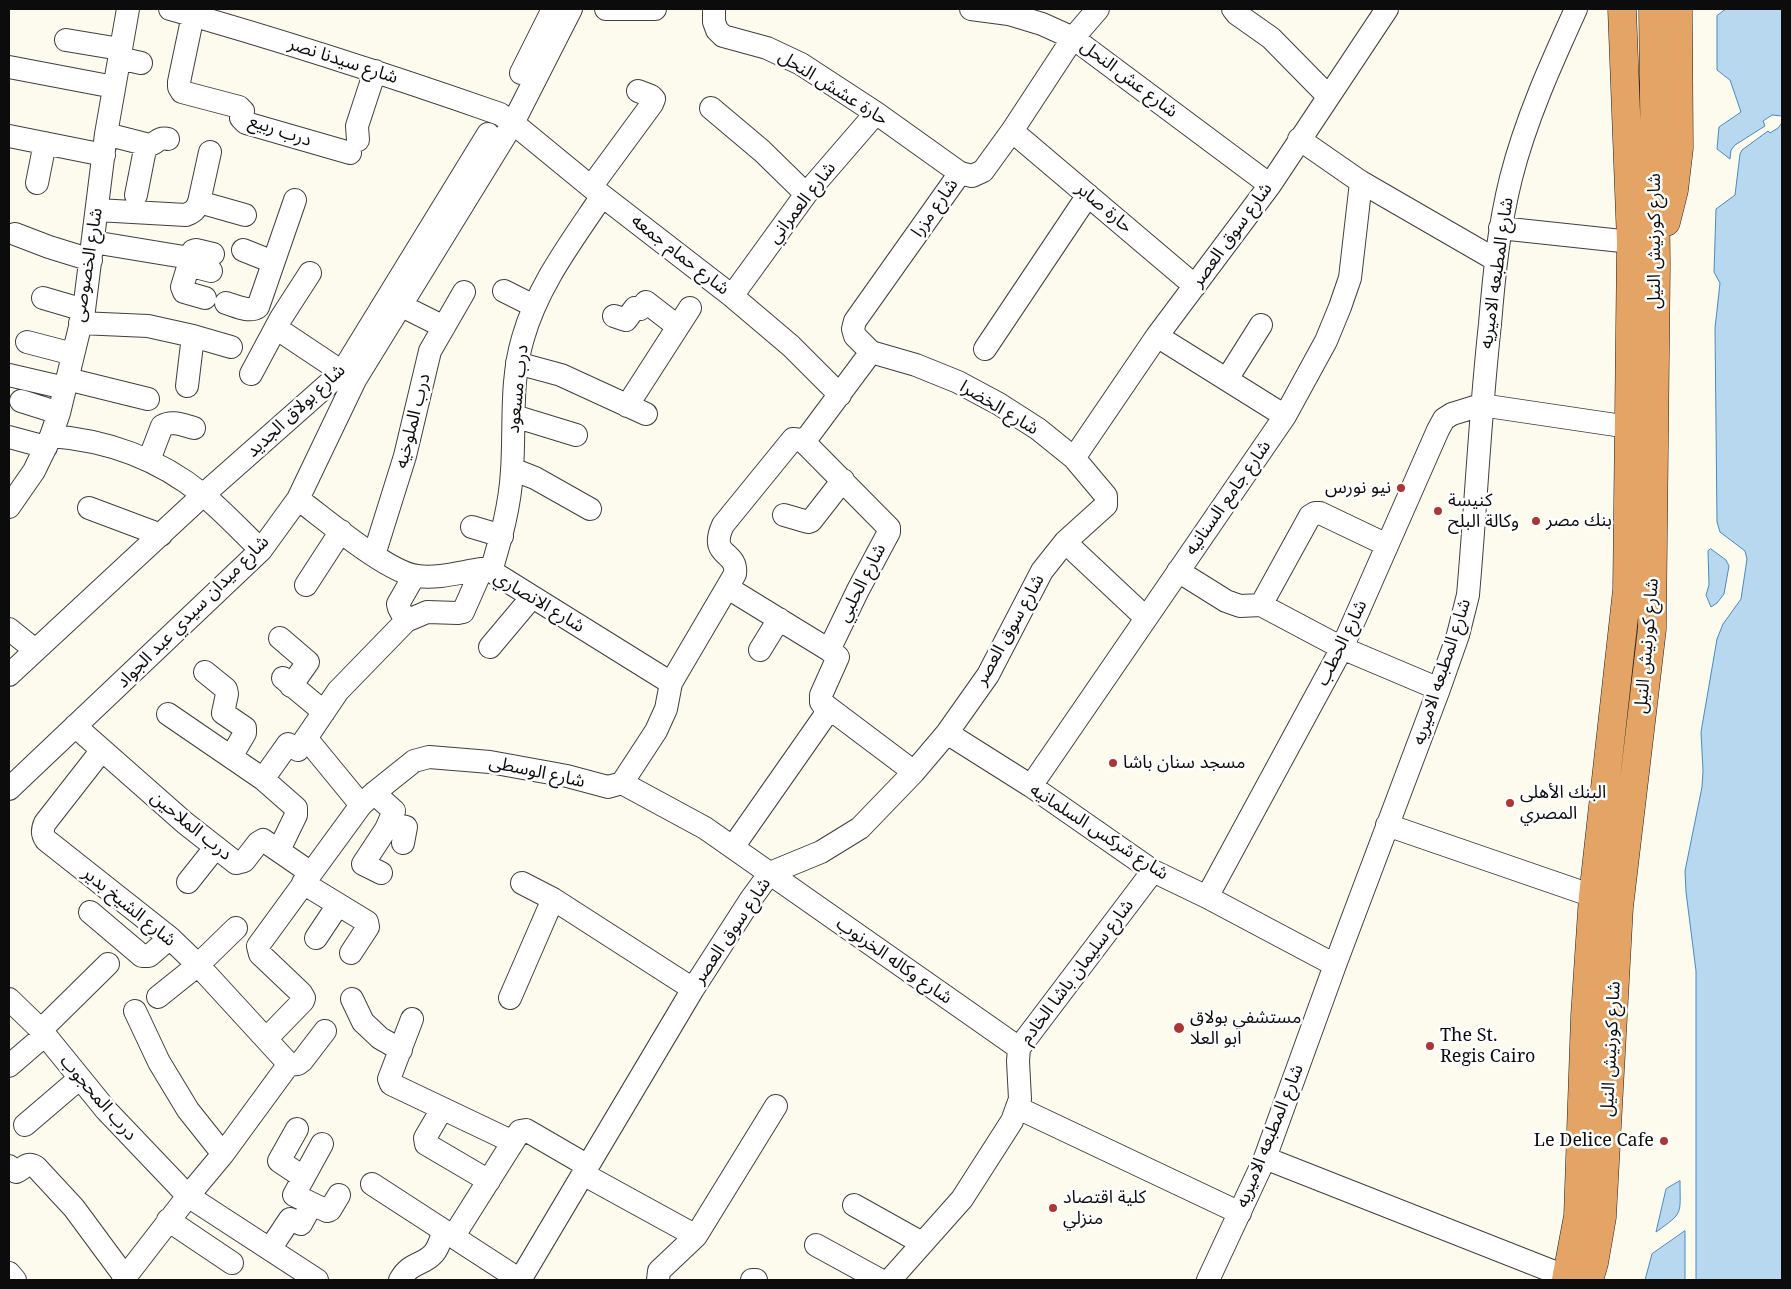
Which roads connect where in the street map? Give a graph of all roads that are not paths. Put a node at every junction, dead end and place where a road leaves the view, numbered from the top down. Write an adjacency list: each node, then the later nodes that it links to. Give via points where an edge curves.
1 (128, 9): 18 (street, شارع الخصوصى)
2 (170, 9): 15 (street, شارع سيدنا نصر)
3 (606, 9): 4 (street)
4 (655, 9)
5 (714, 9): 25 (street, حارة عشش النحل, via 714,22 723,36 767,48 801,64)
6 (971, 9): 16 (street, شارع عش النحل, via 1009,14)
7 (1098, 9): 16 (street, شارع مزرا)
8 (1233, 9): 23 (street, via 1271,38)
9 (1387, 9): 23 (street, شارع سوق العصر)
10 (1576, 9): 47 (street, شارع المطبعه الاميريه, via 1526,126)
11 (1622, 9): 49 (highway, شارع كورنيش النيل)
12 (1653, 9): 56 (highway, شارع كورنيش النيل)
13 (1678, 9): 56 (highway, via 1679,148 1674,190)
14 (555, 11): 26 (street, شارع بولاق الجديد)
15 (193, 15): 20 (street, شارع سيدنا نصر); 20 (street, درب ربيع, via 179,87 182,92 239,107 246,123 354,146 357,126)
16 (1073, 38): 27 (street, شارع مزرا); 38 (street, شارع عش النحل)
17 (66, 40): 18 (street)
18 (127, 57): 21 (street, شارع الخصوصى)
19 (9, 67): 21 (street)
20 (375, 71): 26 (street, شارع سيدنا نصر)
21 (114, 87): 32 (street, شارع الخصوصى)
22 (638, 90): 39 (street, درب مسعود, via 654,99 652,104)
23 (1328, 96): 30 (street, شارع سوق العصر)
24 (711, 108): 40 (street)
25 (876, 112): 35 (street, حارة عشش النحل); 40 (street, شارع العمراني)
26 (506, 119): 39 (street, شارع حمام جمعه); 65 (street, شارع بولاق الجديد); 84 (street, شارع بولاق الجديد)
27 (1012, 131): 35 (street, شارع مزرا, via 983,171 972,176); 42 (street, حارة صابر)
28 (9, 136): 31 (street)
29 (168, 139): 33 (street)
30 (1299, 139): 36 (street); 38 (street, شارع سوق العصر)
31 (45, 143): 32 (street); 37 (street)
32 (105, 144): 33 (street); 45 (street, شارع الخصوصى)
33 (146, 144): 41 (street)
34 (210, 152): 44 (street)
35 (960, 172): 79 (street, شارع مزرا, via 855,321 855,336)
36 (1360, 182): 52 (street); 94 (street, شارع جامع السنانيه, via 1350,278 1326,341)
37 (37, 183)
38 (1270, 185): 59 (street, شارع سوق العصر)
39 (597, 191): 62 (street, شارع حمام جمعه); 66 (street, درب مسعود)
40 (806, 194): 62 (street, شارع العمراني)
41 (136, 195)
42 (1088, 195): 59 (street, حارة صابر); 78 (street)
43 (295, 200): 55 (street)
44 (199, 202): 45 (street, via 192,213 186,214); 46 (street)
45 (97, 210): 51 (street, شارع الخصوصى)
46 (245, 215)
47 (1500, 228): 49 (street); 52 (street, شارع المطبعه الاميريه)
48 (15, 234): 51 (street, via 49,247)
49 (1631, 242): 95 (highway, شارع كورنيش النيل)
50 (243, 250): 55 (street)
51 (92, 251): 53 (street); 69 (street, شارع الخصوصى)
52 (1496, 260): 91 (street, شارع المطبعه الاميريه)
53 (189, 262): 54 (street, via 194,250); 58 (street, via 184,292 250,310 258,307)
54 (212, 262)
55 (273, 262): 58 (street)
56 (1656, 265): 223 (highway, شارع كورنيش النيل, via 1652,629 1619,907 1602,1217 1594,1263)
57 (310, 273): 64 (street)
58 (266, 284): 64 (street)
59 (1195, 286): 75 (street, شارع سوق العصر)
60 (504, 291): 66 (street)
61 (464, 292): 72 (street, درب الملوخيه)
62 (732, 296): 88 (street, شارع حمام جمعه, via 791,346)
63 (43, 298): 69 (street)
64 (294, 298): 73 (street)
65 (402, 306): 72 (street); 84 (street, شارع بولاق الجديد)
66 (534, 306): 81 (street, درب مسعود)
67 (690, 308): 71 (street)
68 (614, 316): 71 (street, via 626,320 635,308 640,309 646,302)
69 (82, 317): 74 (street); 80 (street, شارع الخصوصى)
70 (1261, 325): 85 (street)
71 (678, 326): 81 (street, via 636,410 561,375)
72 (444, 327): 119 (street, درب الملوخيه, via 430,351 405,456)
73 (276, 328): 82 (street); 84 (street)
74 (194, 336): 77 (street); 87 (street)
75 (1157, 336): 85 (street); 101 (street, شارع سوق العصر)
76 (27, 342): 80 (street)
77 (231, 348)
78 (985, 349)
79 (871, 352): 88 (street); 101 (street, شارع الخضرا, via 958,382 1038,429)
80 (73, 354): 86 (street, شارع الخصوصى)
81 (517, 363): 93 (street, درب مسعود)
82 (251, 374)
83 (9, 375): 86 (street)
84 (349, 376): 105 (street, شارع بولاق الجديد); 107 (street, شارع ميدان سيدي عبد الجواد)
85 (1227, 379): 94 (street)
86 (66, 383): 89 (street); 92 (street, شارع الخصوصى)
87 (187, 386)
88 (840, 395): 99 (street)
89 (148, 399)
90 (21, 401): 92 (street)
91 (1481, 405): 95 (street); 117 (street, شارع الحطب, via 1444,419); 140 (street, شارع المطبعه الاميريه, via 1468,595)
92 (59, 413): 100 (street, شارع الخصوصى)
93 (514, 416): 97 (street); 103 (street, درب مسعود)
94 (1286, 416): 121 (street, شارع جامع السنانيه)
95 (1629, 427): 167 (highway, شارع كورنيش النيل, via 1627,590)
96 (194, 428): 102 (street, via 173,423 162,426)
97 (576, 435)
98 (9, 437): 100 (street)
99 (799, 441): 104 (street, شارع الحلبي); 124 (street, via 718,535 722,551 736,567)
100 (49, 442): 102 (street, via 74,438); 108 (street, شارع الخصوصى)
101 (1074, 458): 106 (street, شارع الخضرا)
102 (148, 460): 105 (street)
103 (512, 469): 110 (street); 115 (street, درب مسعود, via 510,502)
104 (843, 480): 111 (street, via 811,521); 136 (street, شارع الحلبي, via 887,524 889,530)
105 (203, 494): 114 (street, شارع بولاق الجديد); 118 (street)
106 (1106, 496): 116 (street, شارع سوق العصر, via 1105,507)
107 (298, 499): 113 (street, شارع الانصاري); 118 (street, شارع ميدان سيدي عبد الجواد)
108 (9, 507)
109 (89, 508): 114 (street)
110 (590, 509)
111 (784, 515)
112 (472, 527): 115 (street)
113 (342, 531): 119 (street, شارع الانصاري); 123 (street)
114 (161, 534): 134 (street, شارع بولاق الجديد)
115 (502, 536): 120 (street, درب مسعود)
116 (1065, 542): 127 (street); 145 (street, شارع سوق العصر, via 1042,571 988,675)
117 (1387, 545): 126 (street, via 1315,513 1310,516); 133 (street, شارع الحطب)
118 (261, 550): 144 (street, شارع ميدان سيدي عبد الجواد)
119 (374, 555): 122 (street, شارع الانصاري, via 401,572)
120 (487, 570): 122 (street, شارع الانصاري, via 434,577); 125 (street, شارع الانصاري); 129 (street, درب مسعود, via 463,612 428,612)
121 (1178, 571): 126 (street, via 1234,604); 127 (street, شارع جامع السنانيه)
122 (414, 576): 129 (street, via 398,604)
123 (306, 585)
124 (728, 588): 128 (street); 139 (street)
125 (532, 597): 132 (street); 139 (street, شارع الانصاري)
126 (1261, 605): 133 (street)
127 (1146, 618): 152 (street, شارع جامع السنانيه)
128 (779, 619): 135 (street); 136 (street)
129 (406, 621): 142 (street, via 338,691)
130 (9, 629): 134 (street)
131 (280, 638): 142 (street, via 308,662 287,682)
132 (490, 647)
133 (1342, 648): 140 (street); 168 (street, شارع الحطب)
134 (35, 650): 138 (street, شارع بولاق الجديد)
135 (760, 650)
136 (829, 650): 141 (street, via 838,658 822,692)
137 (205, 672): 148 (street, via 226,689 223,713 245,728)
138 (9, 675)
139 (671, 683): 151 (street, via 666,709 656,731)
140 (1439, 689): 156 (street, شارع المطبعه الاميريه)
141 (822, 702): 149 (street); 158 (street, via 826,709 824,717)
142 (324, 712): 146 (street)
143 (168, 714): 148 (street)
144 (75, 726): 147 (street, درب الملاحين); 153 (street, شارع ميدان سيدي عبد الجواد)
145 (947, 733): 149 (street, شارع سوق العصر); 152 (street, شارع شركس السلمانيه)
146 (306, 738): 150 (street, via 298,750 288,744); 154 (street)
147 (102, 750): 159 (street, درب الملاحين); 173 (street, شارع الشيخ بدير, via 45,823 43,835)
148 (231, 756): 150 (street)
149 (914, 772): 163 (street, شارع سوق العصر, via 860,828 820,852)
150 (263, 779): 160 (street, via 297,810)
151 (622, 783): 154 (street, شارع الوسطى, via 608,787 490,762 429,757 414,761); 158 (street, شارع وكاله الخرنوب)
152 (1031, 786): 161 (street, شارع شركس السلمانيه)
153 (9, 790)
154 (367, 799): 155 (street, via 394,810); 164 (street, شارع الوسطى)
155 (389, 823): 157 (street, via 406,827); 162 (street, via 363,864)
156 (1388, 825): 167 (street); 178 (street, شارع المطبعه الاميريه)
157 (403, 843)
158 (733, 847): 163 (street, شارع وكاله الخرنوب)
159 (215, 848): 160 (street, درب الملاحين, via 239,863 244,862 260,841 266,841); 165 (street)
160 (279, 850): 164 (street, درب الملاحين)
161 (1153, 871): 168 (street, شارع شركس السلمانيه); 189 (street, شارع سليمان باشا الخادم)
162 (381, 873)
163 (770, 873): 179 (street, شارع سوق العصر); 189 (street, شارع وكاله الخرنوب)
164 (307, 878): 170 (street, درب الملاحين); 188 (street, شارع الوسطى, via 258,946 260,954 304,998)
165 (188, 882)
166 (522, 883): 169 (street)
167 (1593, 896): 223 (highway, شارع كورنيش النيل)
168 (1207, 897): 178 (street, شارع شركس السلمانيه)
169 (553, 899): 179 (street); 181 (street)
170 (338, 905): 174 (street); 175 (street, درب الملاحين, via 368,924)
171 (90, 912): 173 (street, via 142,956 148,956)
172 (236, 928): 177 (street)
173 (170, 938): 177 (street, شارع الشيخ بدير)
174 (316, 938)
175 (351, 953)
176 (108, 964): 187 (street)
177 (198, 965): 180 (street); 188 (street, شارع الشيخ بدير)
178 (1335, 965): 202 (street, شارع المطبعه الاميريه)
179 (693, 989): 204 (street, شارع سوق العصر)
180 (158, 997)
181 (510, 998)
182 (352, 999): 190 (street, via 363,1022)
183 (9, 1000): 187 (street, درب المحجوب)
184 (135, 1011): 201 (street, via 159,1062 188,1110)
185 (412, 1019): 190 (street)
186 (325, 1031): 191 (street, via 302,1061 298,1064)
187 (43, 1032): 192 (street); 193 (street, درب المحجوب)
188 (267, 1038): 191 (street, شارع الشيخ بدير)
189 (1019, 1048): 195 (street, شارع سليمان باشا الخادم)
190 (400, 1050): 196 (street, via 389,1078 391,1084)
191 (286, 1061): 201 (street)
192 (9, 1066)
193 (80, 1078): 197 (street); 209 (street, درب المحجوب)
194 (776, 1106): 215 (street)
195 (1018, 1108): 212 (street); 216 (street, شارع سليمان باشا الخادم, via 962,1198)
196 (442, 1109): 199 (street); 206 (street, via 426,1144)
197 (25, 1125)
198 (297, 1129): 205 (street, via 279,1160)
199 (513, 1142): 204 (street, via 520,1131 526,1130); 206 (street)
200 (322, 1144): 205 (street)
201 (223, 1154): 209 (street)
202 (1265, 1158): 212 (street, شارع المطبعه الاميريه); 223 (street)
203 (9, 1166): 222 (street, via 16,1172 25,1165 36,1167 74,1208)
204 (585, 1170): 215 (street); 226 (street, شارع سوق العصر)
205 (303, 1177): 210 (street, via 294,1195)
206 (488, 1181): 214 (street)
207 (372, 1184): 214 (street)
208 (339, 1194): 210 (street, via 329,1211)
209 (188, 1196): 213 (street); 218 (street, درب المحجوب)
210 (312, 1204): 218 (street, via 301,1224 290,1219)
211 (854, 1205): 216 (street)
212 (1240, 1213): 230 (street, شارع المطبعه الاميريه)
213 (168, 1220): 219 (street); 222 (street)
214 (449, 1234): 225 (street, via 429,1258 409,1268); 226 (street)
215 (696, 1236): 227 (street, via 659,1271)
216 (922, 1243): 229 (street, شارع سليمان باشا الخادم)
217 (816, 1245): 228 (street)
218 (270, 1250): 221 (street, درب المحجوب)
219 (232, 1263)
220 (9, 1273): 224 (street)
221 (308, 1278)
222 (124, 1279)
223 (1574, 1279)
224 (15, 1280)
225 (400, 1280)
226 (520, 1280)
227 (658, 1280)
228 (880, 1280)
229 (890, 1280)
230 (1208, 1280)

